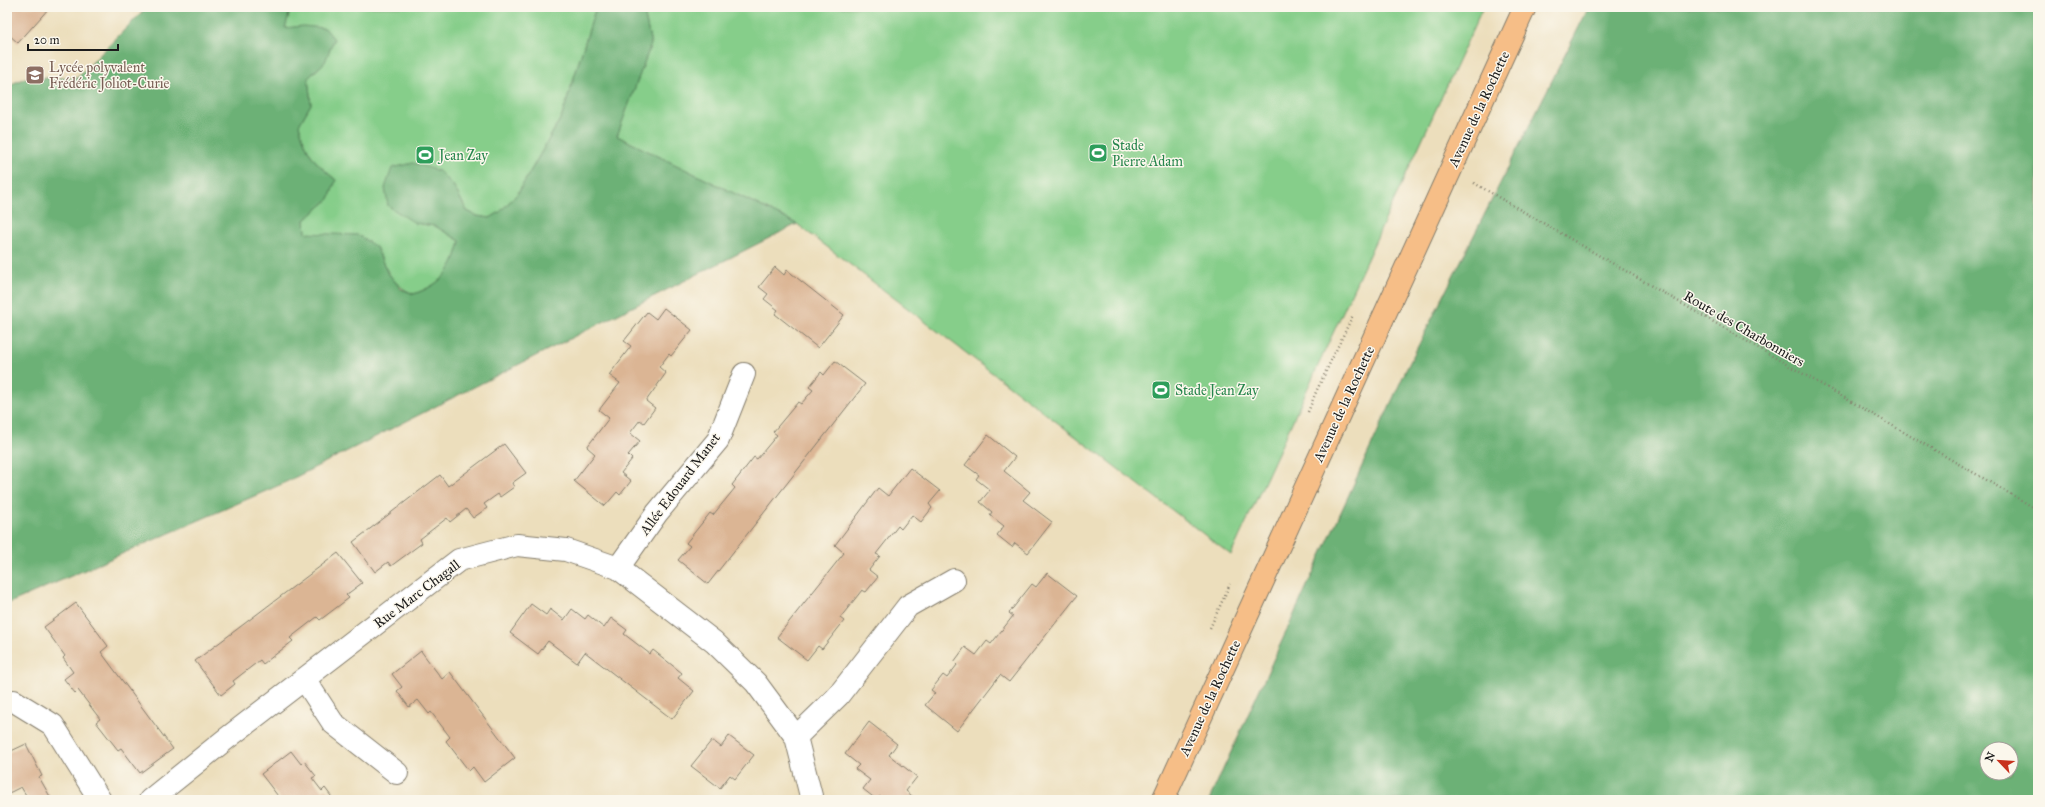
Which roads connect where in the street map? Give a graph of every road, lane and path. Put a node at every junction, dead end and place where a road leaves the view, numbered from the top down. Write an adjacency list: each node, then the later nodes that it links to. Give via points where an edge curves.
1 (1525, 7): 14 (main road, Avenue de la Rochette)
2 (1468, 180): 4 (path, Route des Charbonniers)
3 (744, 374): 5 (street, Allée Edouard Manet, via 718,440 657,513)
4 (2038, 510)
5 (618, 568): 7 (street, Rue Marc Chagall, via 566,550 518,545 459,560); 9 (street, Rue Marc Chagall, via 714,642 756,683)
6 (954, 580): 9 (street, via 908,606 838,696)
7 (304, 680): 10 (street, via 333,723); 12 (street, Rue Marc Chagall)
8 (14, 701): 11 (street, via 53,725)
9 (796, 737): 13 (street, Rue Marc Chagall)
10 (397, 773)
11 (100, 800)
12 (150, 800)
13 (812, 800)
14 (1163, 800)

